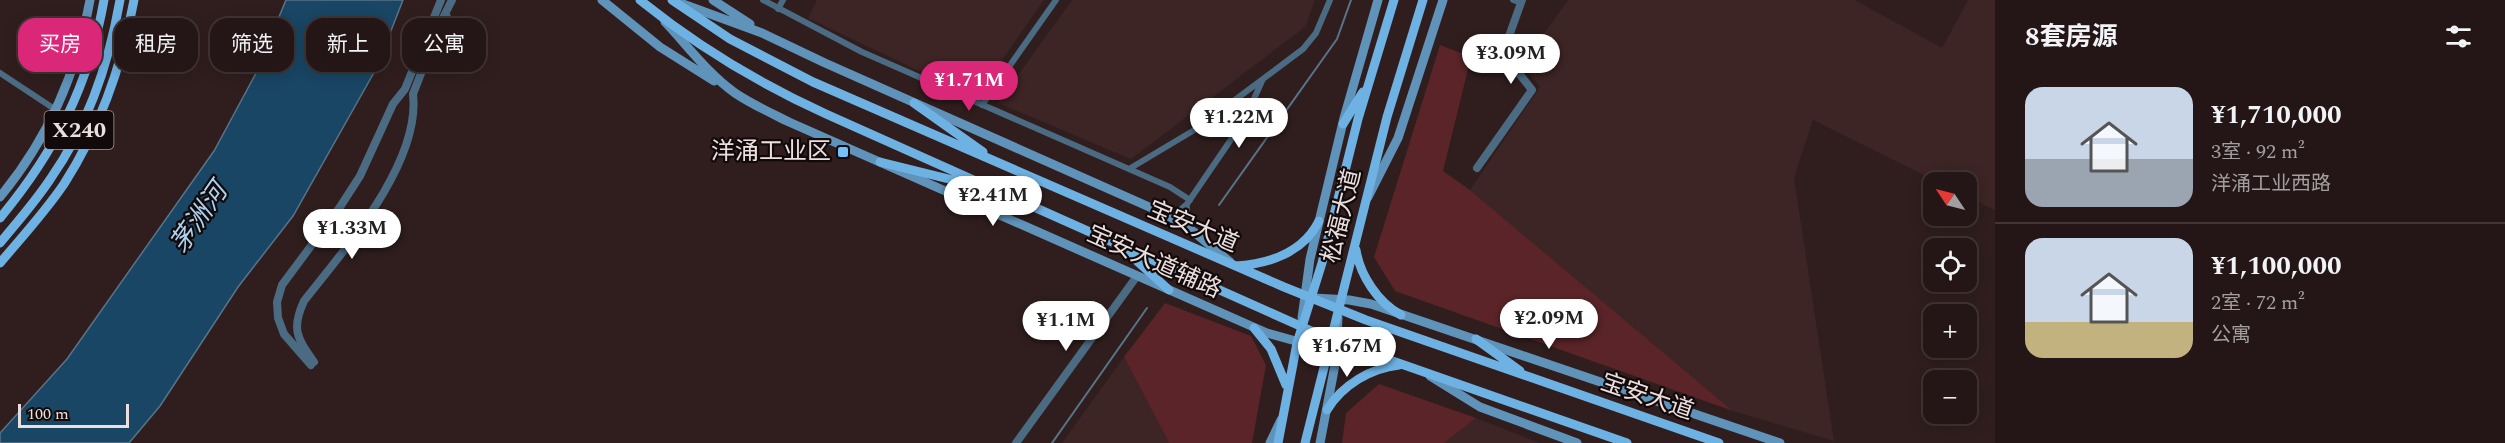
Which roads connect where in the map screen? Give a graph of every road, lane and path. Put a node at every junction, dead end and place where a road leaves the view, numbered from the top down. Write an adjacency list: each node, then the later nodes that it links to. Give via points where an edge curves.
1 (90, 0): 35 (main road, via 79,50)
2 (104, 0): 46 (main road, X240, via 89,64 66,122 39,168)
3 (120, 0): 49 (main road, X240, via 110,49 80,129 52,177)
4 (134, 0): 52 (main road, via 123,52 91,135 63,184)
5 (441, 0): 23 (street)
6 (452, 0): 22 (street)
7 (602, 0): 32 (main road, via 660,47)
8 (673, 0): 26 (main road, 宝安大道辅路); 38 (main road, 宝安大道, via 730,39 796,74)
9 (713, 0): 26 (main road)
10 (763, 0): 21 (street)
11 (783, 0): 21 (street)
12 (1056, 0): 34 (street)
13 (1330, 0): 31 (street, via 1308,45)
14 (1378, 0): 36 (main road)
15 (1394, 0): 30 (main road, 松福大道)
16 (1423, 0): 44 (main road, 松福大道)
17 (1530, 0): 18 (street)
18 (1518, 1): 39 (street, via 1508,39 1510,62 1532,90)
19 (644, 3): 32 (main road, 宝安大道辅路); 41 (main road, 宝安大道, via 714,55 761,83)
20 (1443, 3): 44 (main road, via 1398,138)
21 (778, 9): 34 (street, via 862,52)
22 (446, 13): 24 (street); 25 (street)
23 (434, 18)
24 (444, 18)
25 (447, 18)
26 (775, 38): 33 (main road, 宝安大道辅路)
27 (412, 72): 28 (street, via 360,176 282,285 277,302 284,334 312,364 300,342 298,315 304,301 379,201 400,159 415,107 413,94)
28 (422, 72)
29 (0, 73): 35 (street)
30 (1371, 76): 36 (main road); 56 (main road, 松福大道)
31 (1262, 80): 40 (street, via 1196,129); 43 (street, via 1245,119)
32 (736, 94): 37 (main road, 宝安大道辅路)
33 (914, 102): 38 (main road); 45 (main road, 宝安大道辅路)
34 (982, 105): 40 (street)
35 (56, 110): 42 (main road, via 28,161)
36 (1343, 124): 47 (main road)
37 (880, 162): 41 (main road); 54 (main road, 宝安大道辅路)
38 (1008, 167): 53 (main road, 宝安大道)
39 (1477, 168)
40 (1129, 169): 43 (street, via 1170,187)
41 (1000, 192): 50 (main road, 宝安大道)
42 (0, 197)
43 (1189, 202): 45 (street); 48 (street, via 1186,220)
44 (1366, 202): 51 (main road, 松福大道)
45 (1165, 214): 48 (main road, 宝安大道辅路)
46 (0, 218)
47 (1319, 221): 53 (main road, via 1290,252); 56 (main road, via 1310,259)
48 (1190, 228): 53 (main road, 宝安大道辅路)
49 (0, 243)
50 (1116, 244): 55 (main road); 59 (main road, 宝安大道)
51 (1355, 245): 57 (main road, 松福大道); 58 (main road, via 1373,289)
52 (0, 263)
53 (1234, 266): 56 (main road, 宝安大道)
54 (1137, 276): 55 (main road, 宝安大道辅路); 70 (street)
55 (1169, 290): 60 (main road, 宝安大道辅路)
56 (1308, 297): 57 (main road, 宝安大道); 59 (main road, 松福大道)
57 (1340, 304): 58 (main road, via 1365,302); 63 (main road, 松福大道); 66 (main road, 宝安大道)
58 (1401, 315): 61 (main road)
59 (1301, 326): 62 (main road, 松福大道); 63 (main road, 宝安大道)
60 (1254, 328): 62 (main road, 宝安大道辅路); 67 (main road, via 1271,349)
61 (1476, 339): 66 (main road); 78 (main road)
62 (1297, 343): 63 (main road, 宝安大道辅路); 67 (main road, 松福大道)
63 (1333, 346): 64 (main road, 宝安大道); 68 (main road); 73 (main road, 松福大道)
64 (1402, 365): 65 (main road, 宝安大道); 68 (main road, via 1353,383)
65 (1425, 373): 75 (main road, via 1480,407); 76 (main road, 宝安大道)
66 (1529, 377): 77 (main road, 宝安大道)
67 (1287, 389): 69 (main road, 松福大道)
68 (1327, 410): 74 (main road)
69 (1282, 418): 71 (main road); 72 (main road, 松福大道)
70 (1016, 443)
71 (1270, 443)
72 (1278, 443)
73 (1305, 443)
74 (1320, 443)
75 (1577, 443)
76 (1627, 443)
77 (1719, 443)
78 (1780, 443)

